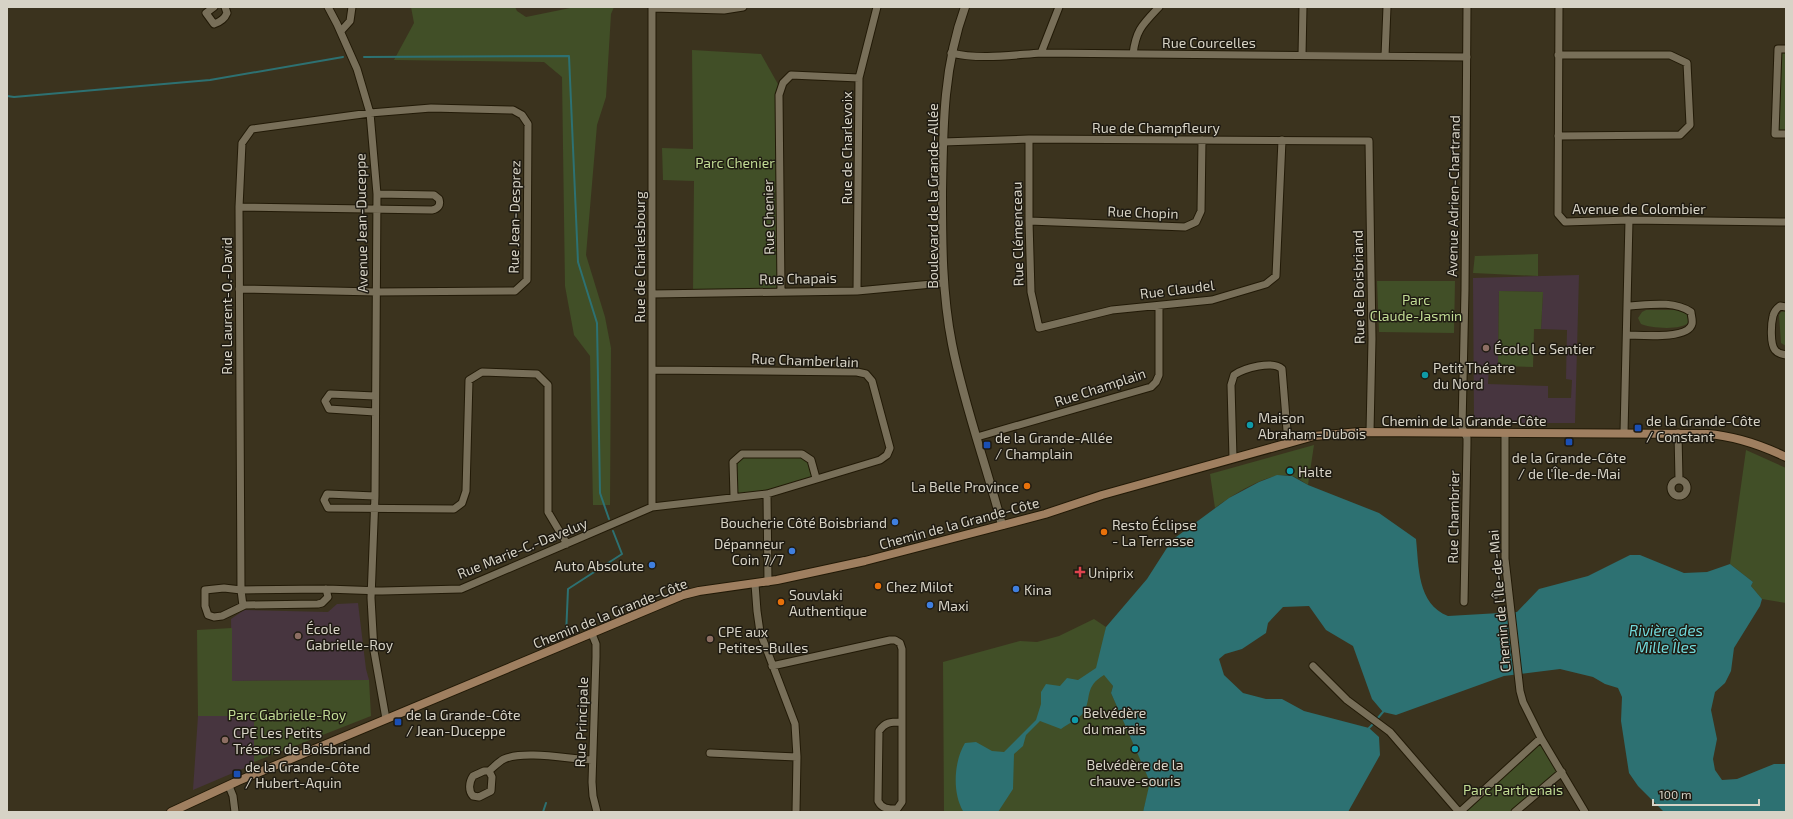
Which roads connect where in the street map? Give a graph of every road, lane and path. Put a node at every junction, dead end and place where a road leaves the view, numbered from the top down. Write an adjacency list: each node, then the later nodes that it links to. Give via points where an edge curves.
1 (214, 7): 2 (street, via 206,13 214,24 226,16)
2 (225, 7)
3 (328, 7): 15 (street, Avenue Jean-Duceppe)
4 (352, 7): 15 (street, via 350,21)
5 (743, 7): 14 (street, via 724,10)
6 (876, 7): 24 (street, Rue de Charlevoix)
7 (965, 7): 17 (street, Boulevard de la Grande-Allée)
8 (1059, 7): 18 (street)
9 (1159, 7): 19 (street, via 1142,25 1135,38)
10 (1303, 7): 20 (street)
11 (1387, 7): 22 (street)
12 (1467, 7): 23 (street, Avenue Adrien-Chartrand)
13 (1559, 7): 21 (street, Avenue de Colombier)
14 (652, 8): 44 (street, Rue de Charlesbourg)
15 (341, 31): 25 (street, Avenue Jean-Duceppe, via 357,69)
16 (1786, 49): 26 (street, via 1778,49 1775,134)
17 (951, 53): 18 (street, Rue Courcelles, via 964,56); 32 (street, Boulevard de la Grande-Allée, via 945,94)
18 (1041, 53): 19 (street, Rue Courcelles)
19 (1133, 54): 20 (street, Rue Courcelles)
20 (1302, 55): 22 (street, Rue Courcelles)
21 (1558, 55): 27 (street, Avenue de Colombier); 27 (street, via 1670,55 1687,63 1690,125 1680,136)
22 (1385, 56): 23 (street, Rue Courcelles)
23 (1467, 57): 55 (street, Avenue Adrien-Chartrand, via 1462,427)
24 (860, 78): 41 (street, Rue Chenier, via 791,75 783,84 779,95); 42 (street, Rue de Charlevoix)
25 (370, 113): 33 (street, Avenue Jean-Duceppe); 34 (street, Rue Laurent-O.-David, via 252,129 242,143); 43 (street, Rue Jean-Desprez, via 431,108 513,110 522,115 528,124 527,280 515,291)
26 (1786, 134)
27 (1558, 136): 36 (street, Avenue de Colombier, via 1558,214 1565,222)
28 (1029, 139): 29 (street, Rue de Champfleury); 32 (street, Rue de Champfleury); 37 (street, Rue Clémenceau)
29 (1202, 140): 30 (street, Rue de Champfleury); 37 (street, Rue Chopin, via 1201,211 1196,222 1185,227)
30 (1282, 140): 31 (street, Rue de Champfleury); 45 (street, Rue Claudel, via 1276,276 1266,284 1212,300)
31 (1369, 141): 54 (street, Rue de Boisbriand, via 1372,339)
32 (943, 142): 39 (street, Boulevard de la Grande-Allée)
33 (377, 194): 35 (street, Avenue Jean-Duceppe); 35 (street, via 434,195 440,201 434,210)
34 (239, 207): 35 (street); 40 (street, Rue Laurent-O.-David)
35 (377, 209): 43 (street, Avenue Jean-Duceppe)
36 (1629, 220): 38 (street, Avenue de Colombier); 46 (street)
37 (1029, 221): 48 (street, Rue Clémenceau, via 1031,292)
38 (1786, 222)
39 (943, 283): 42 (street, Rue Chapais); 59 (street, Boulevard de la Grande-Allée, via 954,352)
40 (239, 288): 43 (street, Rue Jean-Desprez); 75 (street, Rue Laurent-O.-David)
41 (781, 291): 42 (street, Rue Chapais); 44 (street, Rue Chapais)
42 (857, 291)
43 (376, 292): 52 (street, Avenue Jean-Duceppe)
44 (652, 294): 51 (street, Rue de Charlesbourg)
45 (1159, 306): 48 (street, Rue Claudel, via 1112,310); 59 (street, Rue Champlain, via 1159,375 1151,387)
46 (1628, 306): 49 (street); 49 (street, via 1684,307 1691,312 1692,325 1687,331 1678,334)
47 (1786, 307): 50 (street, via 1780,306 1772,317 1774,349)
48 (1039, 328)
49 (1627, 335): 57 (street)
50 (1786, 355)
51 (652, 370): 63 (street, Rue Chamberlain, via 866,374 872,380 890,448 887,455 880,460); 68 (street, Rue de Charlesbourg)
52 (376, 396): 53 (street, Avenue Jean-Duceppe); 53 (street, via 330,394 325,401 329,409)
53 (375, 412): 66 (street, Avenue Jean-Duceppe)
54 (1370, 432): 55 (main road, Chemin de la Grande-Côte); 60 (main road, Chemin de la Grande-Côte, via 1327,434)
55 (1464, 433): 56 (main road, Chemin de la Grande-Côte); 77 (street, Rue Chambrier, via 1467,444 1467,488)
56 (1505, 433): 57 (main road, Chemin de la Grande-Côte); 84 (street, Chemin de l'Île-de-Mai, via 1505,559 1518,680 1523,702)
57 (1624, 433): 58 (main road, Chemin de la Grande-Côte)
58 (1678, 433): 61 (main road, Chemin de la Grande-Côte, via 1727,436 1754,443); 64 (street)
59 (977, 437): 70 (street, Boulevard de la Grande-Allée)
60 (1288, 443): 62 (main road, Chemin de la Grande-Côte); 62 (street, via 1282,369 1277,365 1268,364 1243,370 1234,374 1230,385)
61 (1786, 457)
62 (1233, 458): 70 (main road, Chemin de la Grande-Côte, via 1093,498 1051,513)
63 (816, 478): 65 (street, Rue Chamberlain); 67 (street, via 811,460 802,454 742,454 733,462)
64 (1679, 480)
65 (767, 494): 67 (street, Rue Chamberlain); 72 (street)
66 (375, 496): 69 (street, Avenue Jean-Duceppe); 69 (street, via 327,494 324,500 328,508)
67 (734, 496): 68 (street, Rue Chamberlain)
68 (652, 507): 71 (street, Rue Marie-C.-Daveluy)
69 (374, 509): 71 (street, via 454,509 462,503 466,490 469,380 482,372 537,374 548,385 548,512); 76 (street, Avenue Jean-Duceppe)
70 (1002, 525): 72 (main road, Chemin de la Grande-Côte, via 853,564)
71 (568, 544): 76 (street, Rue Marie-C.-Daveluy, via 461,589)
72 (768, 582): 73 (main road, Chemin de la Grande-Côte)
73 (755, 584): 79 (main road, Chemin de la Grande-Côte, via 683,595); 80 (street, via 758,624)
74 (326, 589): 75 (street, Rue Marie-C.-Daveluy); 76 (street, Rue Marie-C.-Daveluy); 78 (street, Rue Marie-C.-Daveluy, via 328,597 322,603)
75 (241, 590): 78 (street, Rue Laurent-O.-David); 78 (street, Rue Marie-C.-Daveluy, via 205,590 205,606 208,615 214,617)
76 (371, 591): 82 (street, Avenue Jean-Duceppe, via 374,651)
77 (1464, 602)
78 (243, 606)
79 (592, 634): 82 (main road, Chemin de la Grande-Côte); 87 (street, Rue Principale, via 596,644)
80 (772, 666): 83 (street, via 890,640 898,641 902,649); 86 (street, via 795,724)
81 (1313, 666): 95 (street, via 1347,700 1390,732)
82 (386, 719): 90 (main road, Chemin de la Grande-Côte)
83 (901, 722): 83 (street, via 902,802 897,809 885,809 878,801 879,731 882,725 889,722)
84 (1541, 738): 89 (street, Chemin de l'Île-de-Mai); 95 (street)
85 (710, 753): 86 (street)
86 (797, 757): 94 (street)
87 (592, 760): 88 (street, via 518,755 501,761); 93 (street, Rue Principale, via 592,792)
88 (489, 771)
89 (1562, 772): 96 (street); 97 (street, Chemin de l'Île-de-Mai)
90 (229, 786): 91 (main road, Chemin de la Grande-Côte); 92 (street)
91 (171, 812)
92 (235, 812)
93 (597, 812)
94 (796, 812)
95 (1459, 812)
96 (1516, 812)
97 (1585, 812)

